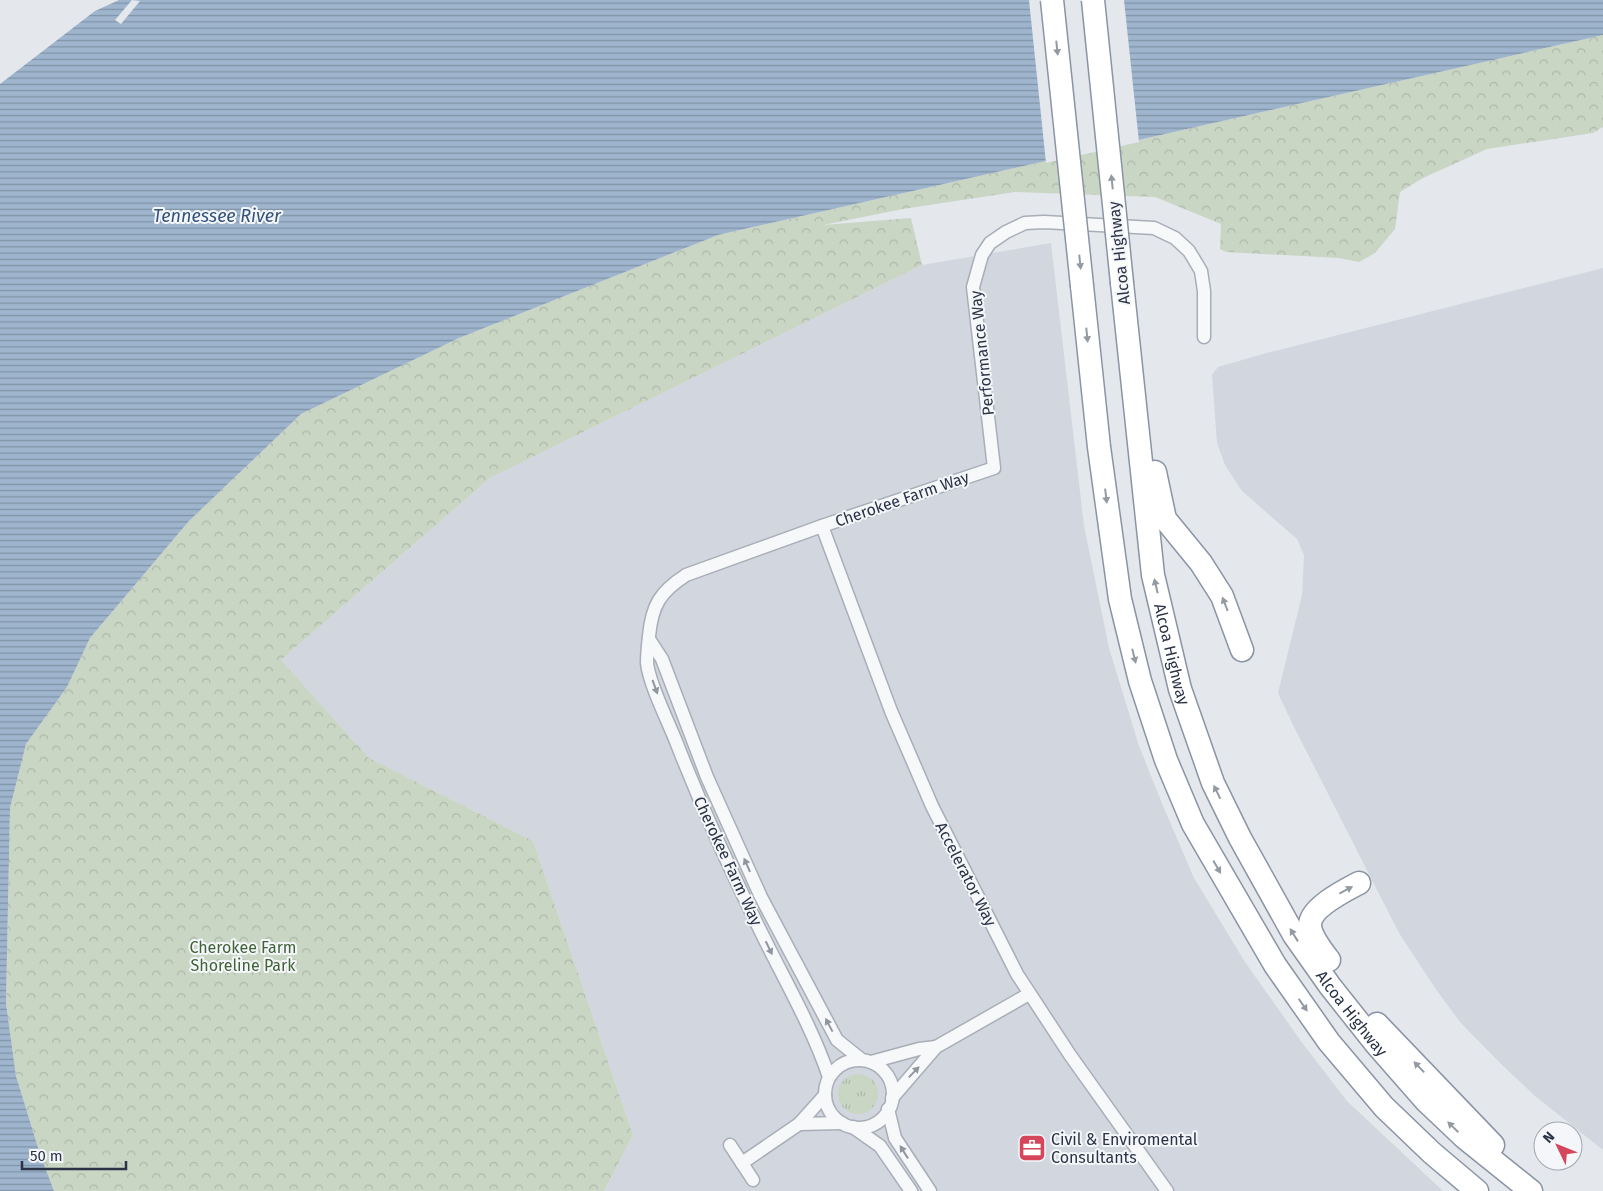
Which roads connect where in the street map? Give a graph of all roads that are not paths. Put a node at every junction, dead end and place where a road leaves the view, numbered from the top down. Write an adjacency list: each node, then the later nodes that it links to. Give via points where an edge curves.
1 (1052, 0): 24 (highway, Alcoa Highway, one-way to 24, bridge, via 1099,447 1120,599 1140,681 1166,760 1193,824 1275,965 1329,1042 1384,1107)
2 (1093, 0): 3 (highway, Alcoa Highway, one-way to 2, bridge)
3 (1128, 332): 8 (highway, one-way to 3, via 1222,596 1201,563 1165,519 1155,476 1141,352); 25 (highway, Alcoa Highway, one-way to 3, via 1465,1138 1426,1100 1335,993 1294,935 1213,783 1180,689 1153,575)
4 (1204, 337): 5 (street, Performance Way, via 1201,271 1189,251 1175,238 1154,228 1044,222 1024,223 1006,232 990,243 982,255 974,286)
5 (994, 468): 6 (street, Cherokee Farm Way)
6 (822, 526): 7 (street, Cherokee Farm Way, via 686,575 659,598 651,616); 10 (street, Accelerator Way, via 890,711 932,806)
7 (649, 639): 12 (street, Cherokee Farm Way, one-way to 7, via 837,1040 761,897 707,777 662,659); 13 (street, Cherokee Farm Way, one-way to 13, via 647,663 692,783 747,904 820,1050)
8 (1242, 650)
9 (1359, 883): 26 (highway, one-way to 9, via 1375,1021 1313,935 1312,916 1333,897)
10 (1029, 994): 11 (street); 23 (street, Accelerator Way)
11 (936, 1047): 12 (street); 15 (street, one-way to 11)
12 (866, 1061): 13 (street, via 843,1064); 15 (street, via 888,1076 892,1087)
13 (829, 1077): 14 (street)
14 (825, 1096): 16 (street); 17 (street, via 833,1116)
15 (890, 1104): 17 (street, via 874,1124); 22 (street, one-way to 15, via 895,1138)
16 (800, 1124): 17 (street); 19 (street)
17 (847, 1125): 21 (street, via 880,1146)
18 (730, 1145): 19 (street)
19 (742, 1163): 20 (street)
20 (753, 1180)
21 (911, 1191)
22 (930, 1191)
23 (1167, 1191)
24 (1477, 1191)
25 (1531, 1191)
26 (1537, 1191)

